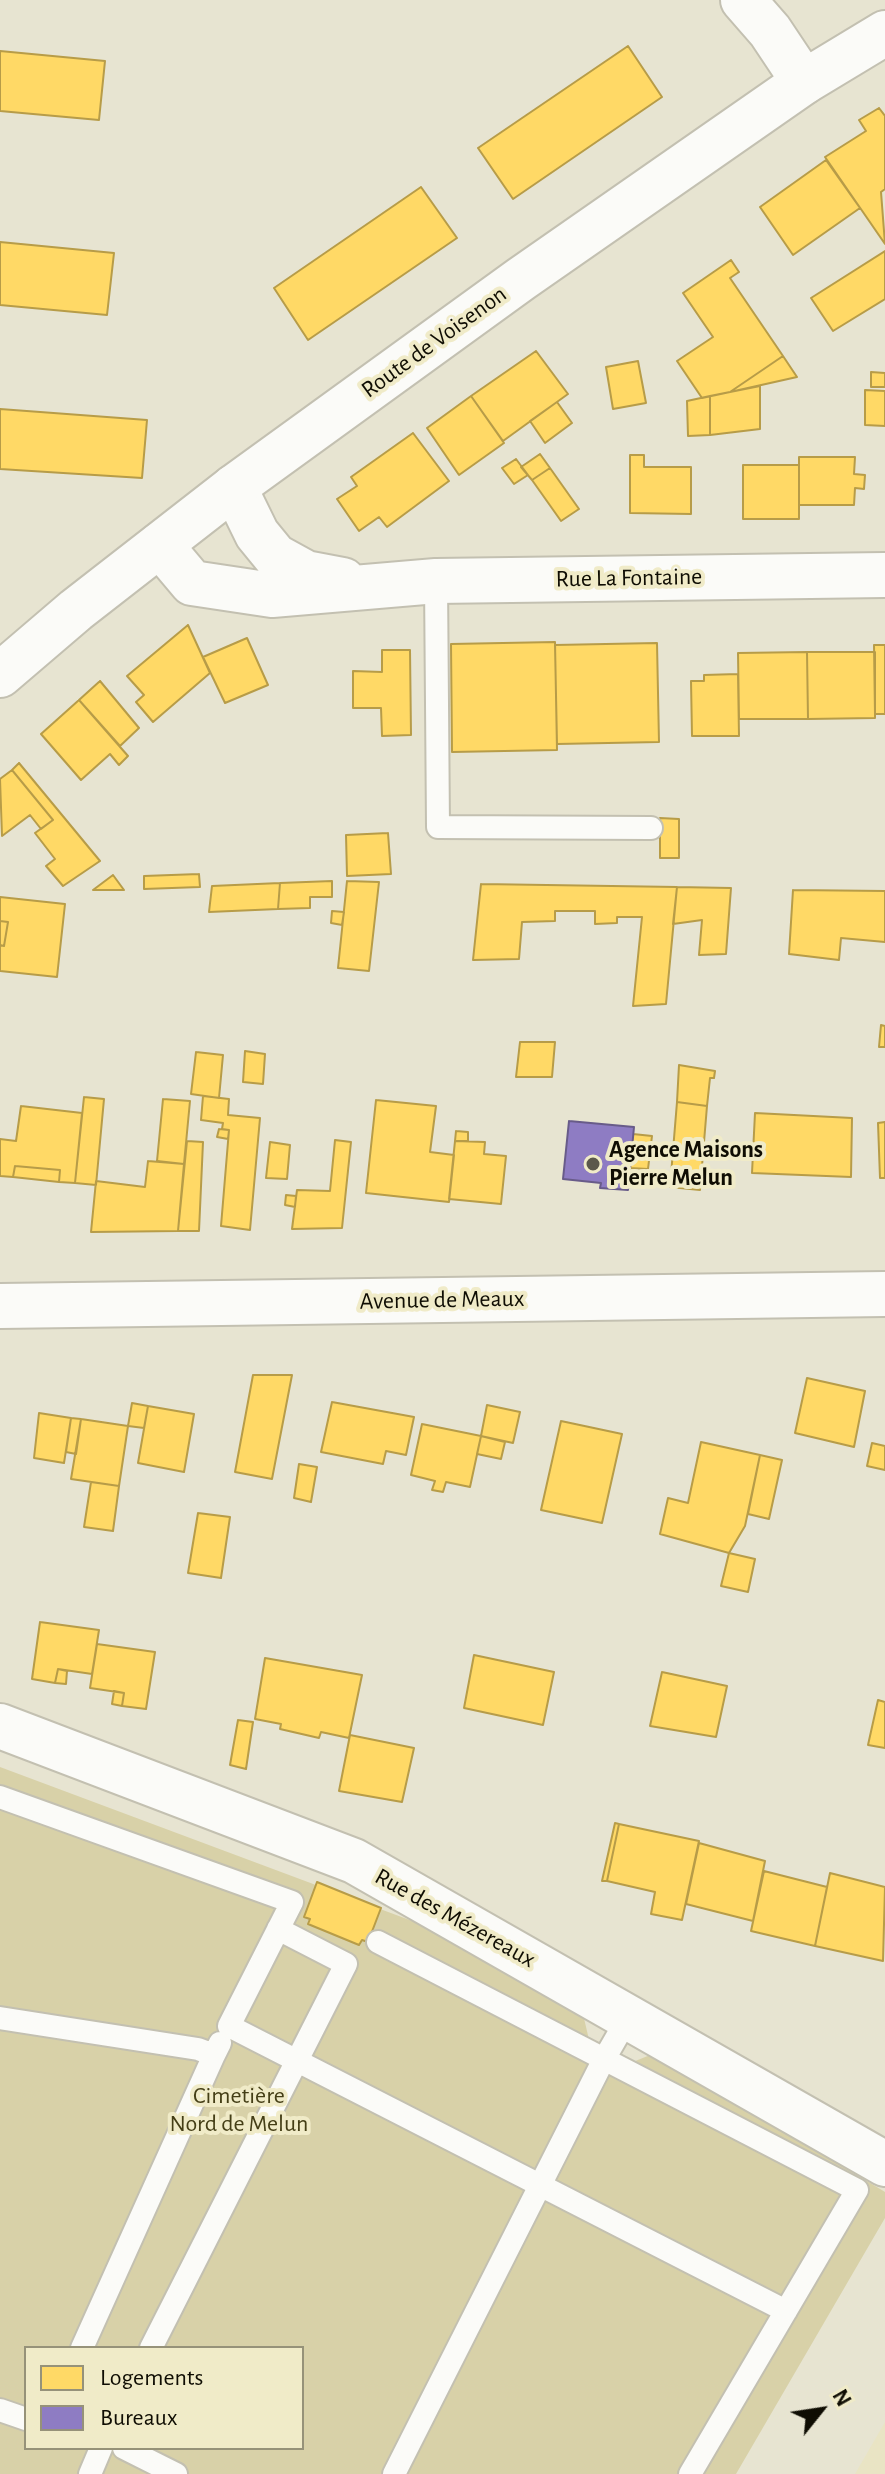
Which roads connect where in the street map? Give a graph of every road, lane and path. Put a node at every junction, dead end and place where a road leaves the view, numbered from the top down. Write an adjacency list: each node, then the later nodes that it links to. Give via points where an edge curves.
1 (743, 0): 3 (street)
2 (885, 33): 3 (street, Route de Voisenon)
3 (804, 82): 4 (street, Route de Voisenon)
4 (234, 487): 5 (street, Route de Voisenon); 8 (street, Rue La Fontaine, via 257,534 275,556 306,573)
5 (160, 545): 8 (street, Rue La Fontaine, via 192,583 272,595); 9 (street, Route de Voisenon)
6 (885, 575): 7 (street, Rue La Fontaine)
7 (436, 581): 8 (street, Rue La Fontaine); 10 (lane, via 438,827)
8 (373, 585)
9 (1, 673)
10 (651, 828)
11 (885, 1294): 12 (street, Avenue de Meaux)
12 (0, 1306)
13 (0, 1726): 17 (street, Rue des Mézereaux, via 354,1861)
14 (0, 1797): 15 (lane, via 292,1902)
15 (278, 1929): 19 (lane); 21 (lane, via 346,1964)
16 (378, 1942): 22 (lane)
17 (629, 2016): 22 (lane); 23 (street, Rue des Mézereaux)
18 (0, 2018): 20 (lane)
19 (229, 2026): 20 (lane); 21 (lane)
20 (214, 2055): 26 (lane)
21 (297, 2061): 24 (lane); 27 (lane)
22 (603, 2061): 24 (lane); 25 (lane, via 857,2190)
23 (885, 2164)
24 (540, 2186): 25 (lane); 34 (lane)
25 (786, 2311): 35 (lane)
26 (83, 2346)
27 (152, 2346)
28 (0, 2410): 29 (lane)
29 (24, 2418)
30 (100, 2450): 32 (lane)
31 (128, 2450): 33 (lane)
32 (90, 2474)
33 (176, 2474)
34 (394, 2474)
35 (690, 2474)

